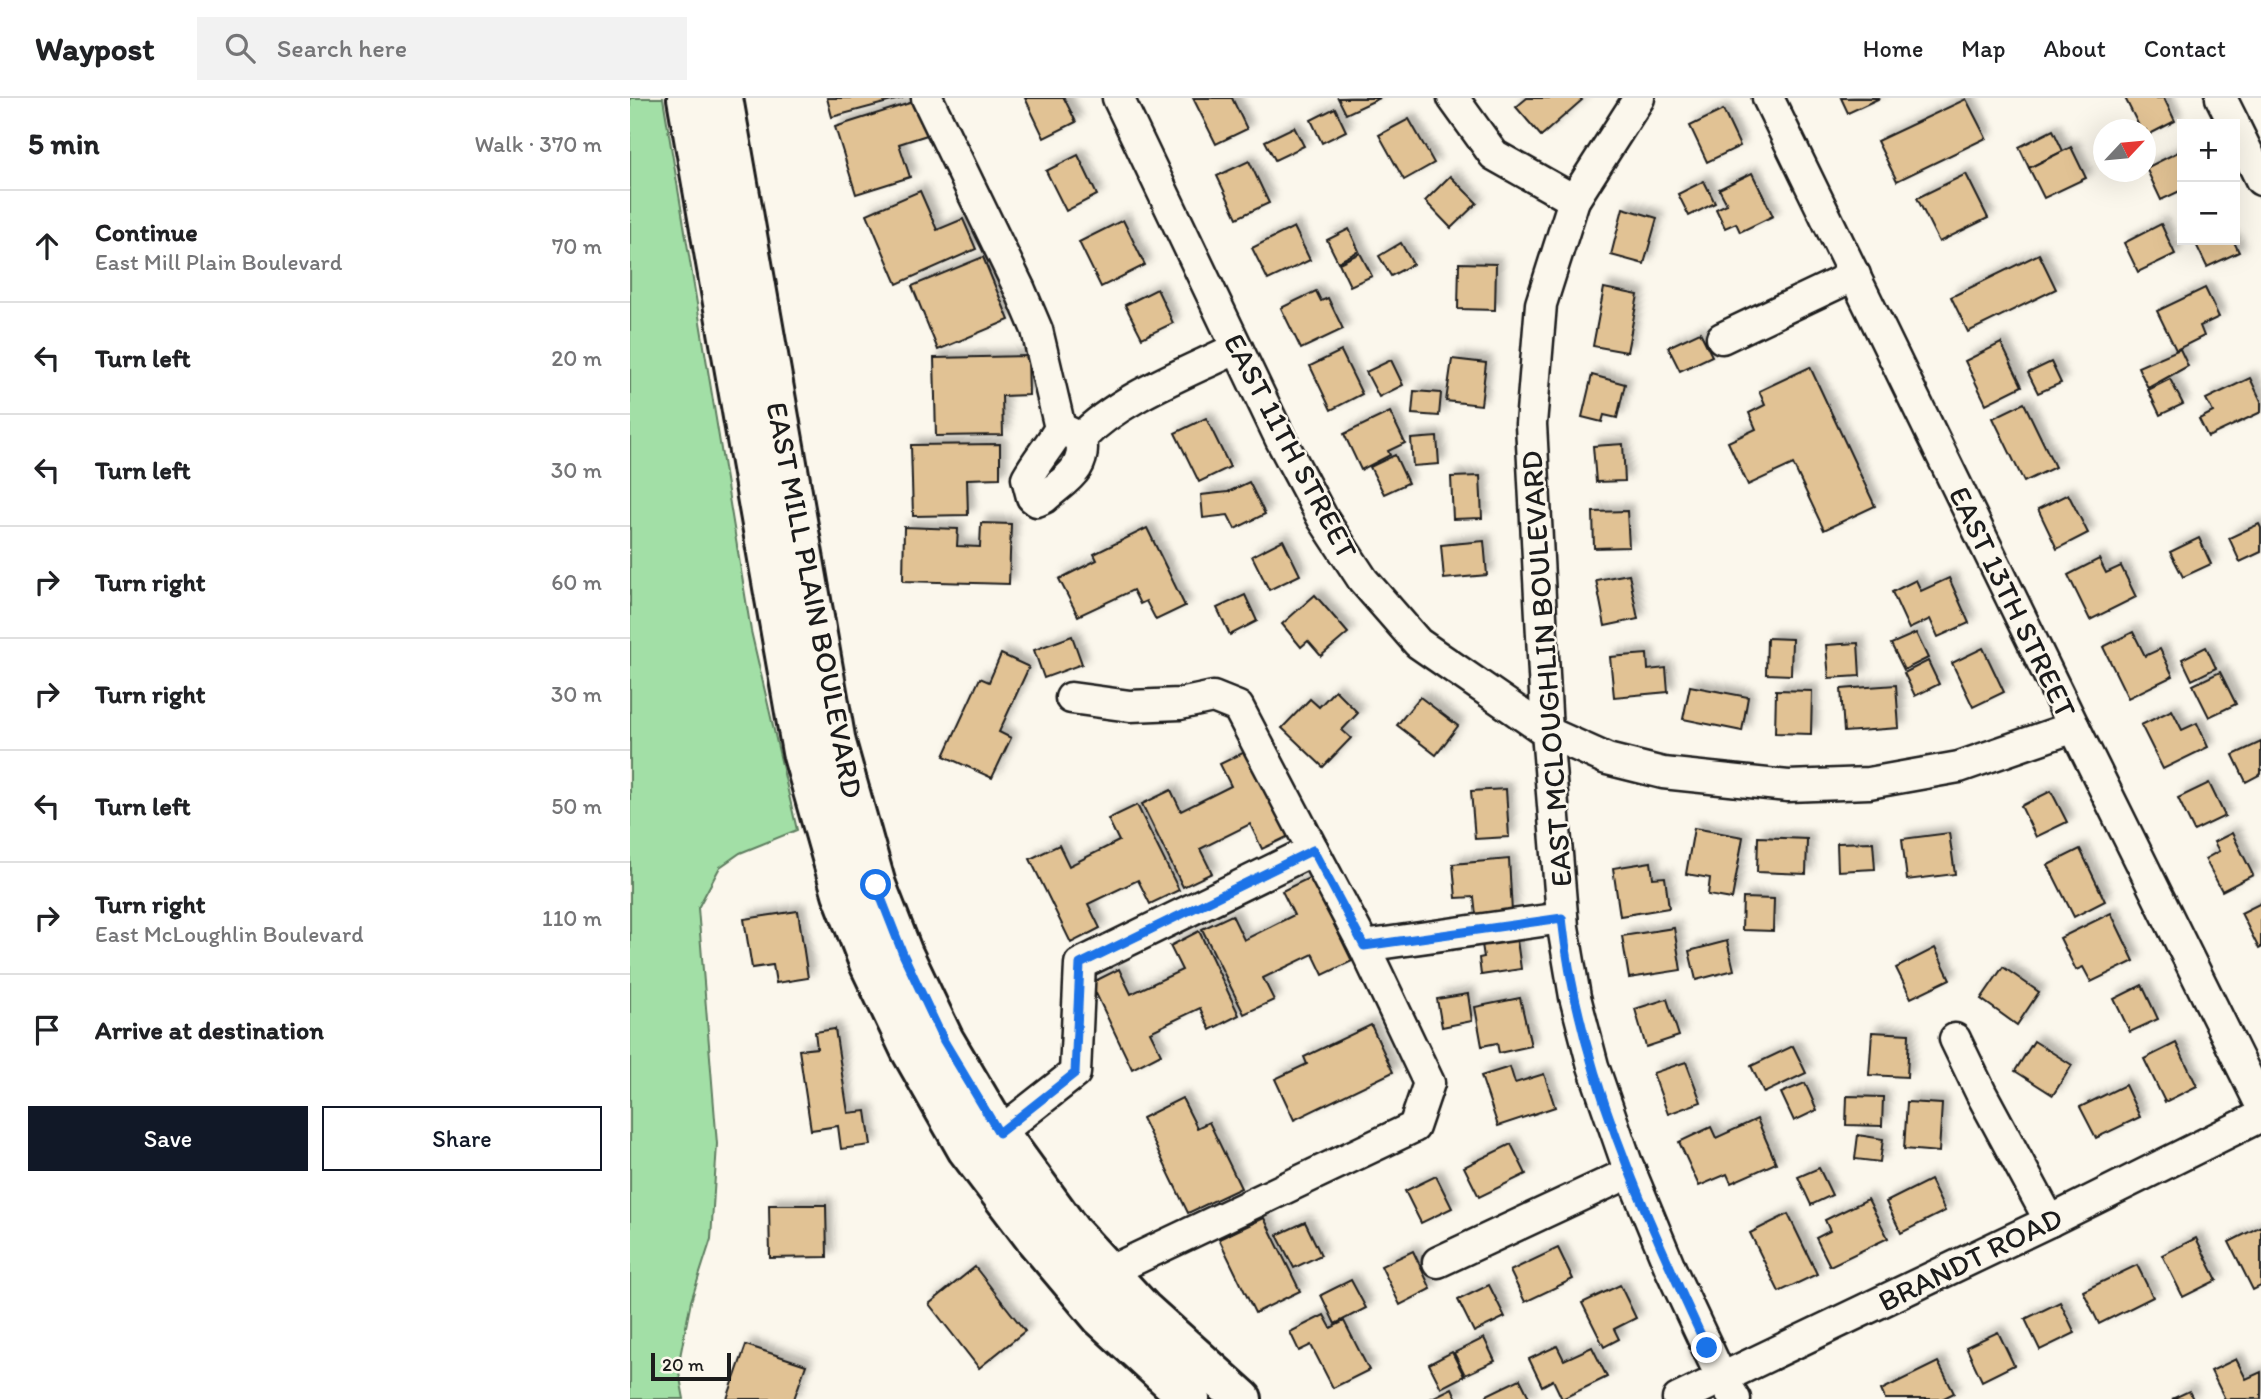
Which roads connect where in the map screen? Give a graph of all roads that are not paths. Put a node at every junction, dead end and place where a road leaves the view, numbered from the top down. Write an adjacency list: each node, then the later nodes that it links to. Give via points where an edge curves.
1 (687, 98): 31 (main road, EAST MILL PLAIN BOULEVARD, via 802,752 846,905 910,1049 967,1149 1101,1317)
2 (723, 98): 25 (main road, EAST MILL PLAIN BOULEVARD, via 836,743 876,885 903,954 944,1041)
3 (928, 98): 15 (street, via 1020,290 1071,433)
4 (1118, 98): 15 (street, EAST 11TH STREET)
5 (1453, 98): 12 (street, via 1494,156)
6 (1640, 98): 12 (street, EAST MCLOUGHLIN BOULEVARD)
7 (1768, 98): 13 (street, EAST 13TH STREET)
8 (2221, 98): 9 (street)
9 (2231, 119)
10 (2240, 137): 11 (street)
11 (2261, 180)
12 (1574, 200): 18 (street, EAST MCLOUGHLIN BOULEVARD, via 1541,304 1531,424)
13 (1855, 275): 14 (street); 17 (street, EAST 13TH STREET)
14 (1722, 338)
15 (1237, 348): 18 (street, EAST 11TH STREET, via 1323,519 1363,580 1418,643)
16 (1071, 698): 19 (street, via 1130,706 1213,697 1238,707)
17 (2074, 727): 18 (street, EAST 11TH STREET, via 1959,767 1869,783 1788,786 1663,773 1607,759); 23 (street, EAST 13TH STREET)
18 (1547, 732): 20 (street, EAST MCLOUGHLIN BOULEVARD)
19 (1313, 850): 21 (street); 25 (street, via 1080,964 1075,1073)
20 (1562, 918): 21 (street); 26 (street, EAST MCLOUGHLIN BOULEVARD, via 1592,1066)
21 (1364, 946): 29 (street, via 1429,1083 1413,1127)
22 (1955, 1039): 27 (street)
23 (2261, 1105)
24 (2261, 1116): 27 (street, BRANDT ROAD)
25 (999, 1133): 29 (main road, EAST MILL PLAIN BOULEVARD, via 1071,1232)
26 (1631, 1172): 28 (street); 30 (street, EAST MCLOUGHLIN BOULEVARD)
27 (2050, 1221): 30 (street, BRANDT ROAD)
28 (1438, 1262)
29 (1108, 1272): 32 (main road, EAST MILL PLAIN BOULEVARD)
30 (1728, 1388): 33 (street, BRANDT ROAD)
31 (1189, 1399)
32 (1242, 1399)
33 (1678, 1399)

